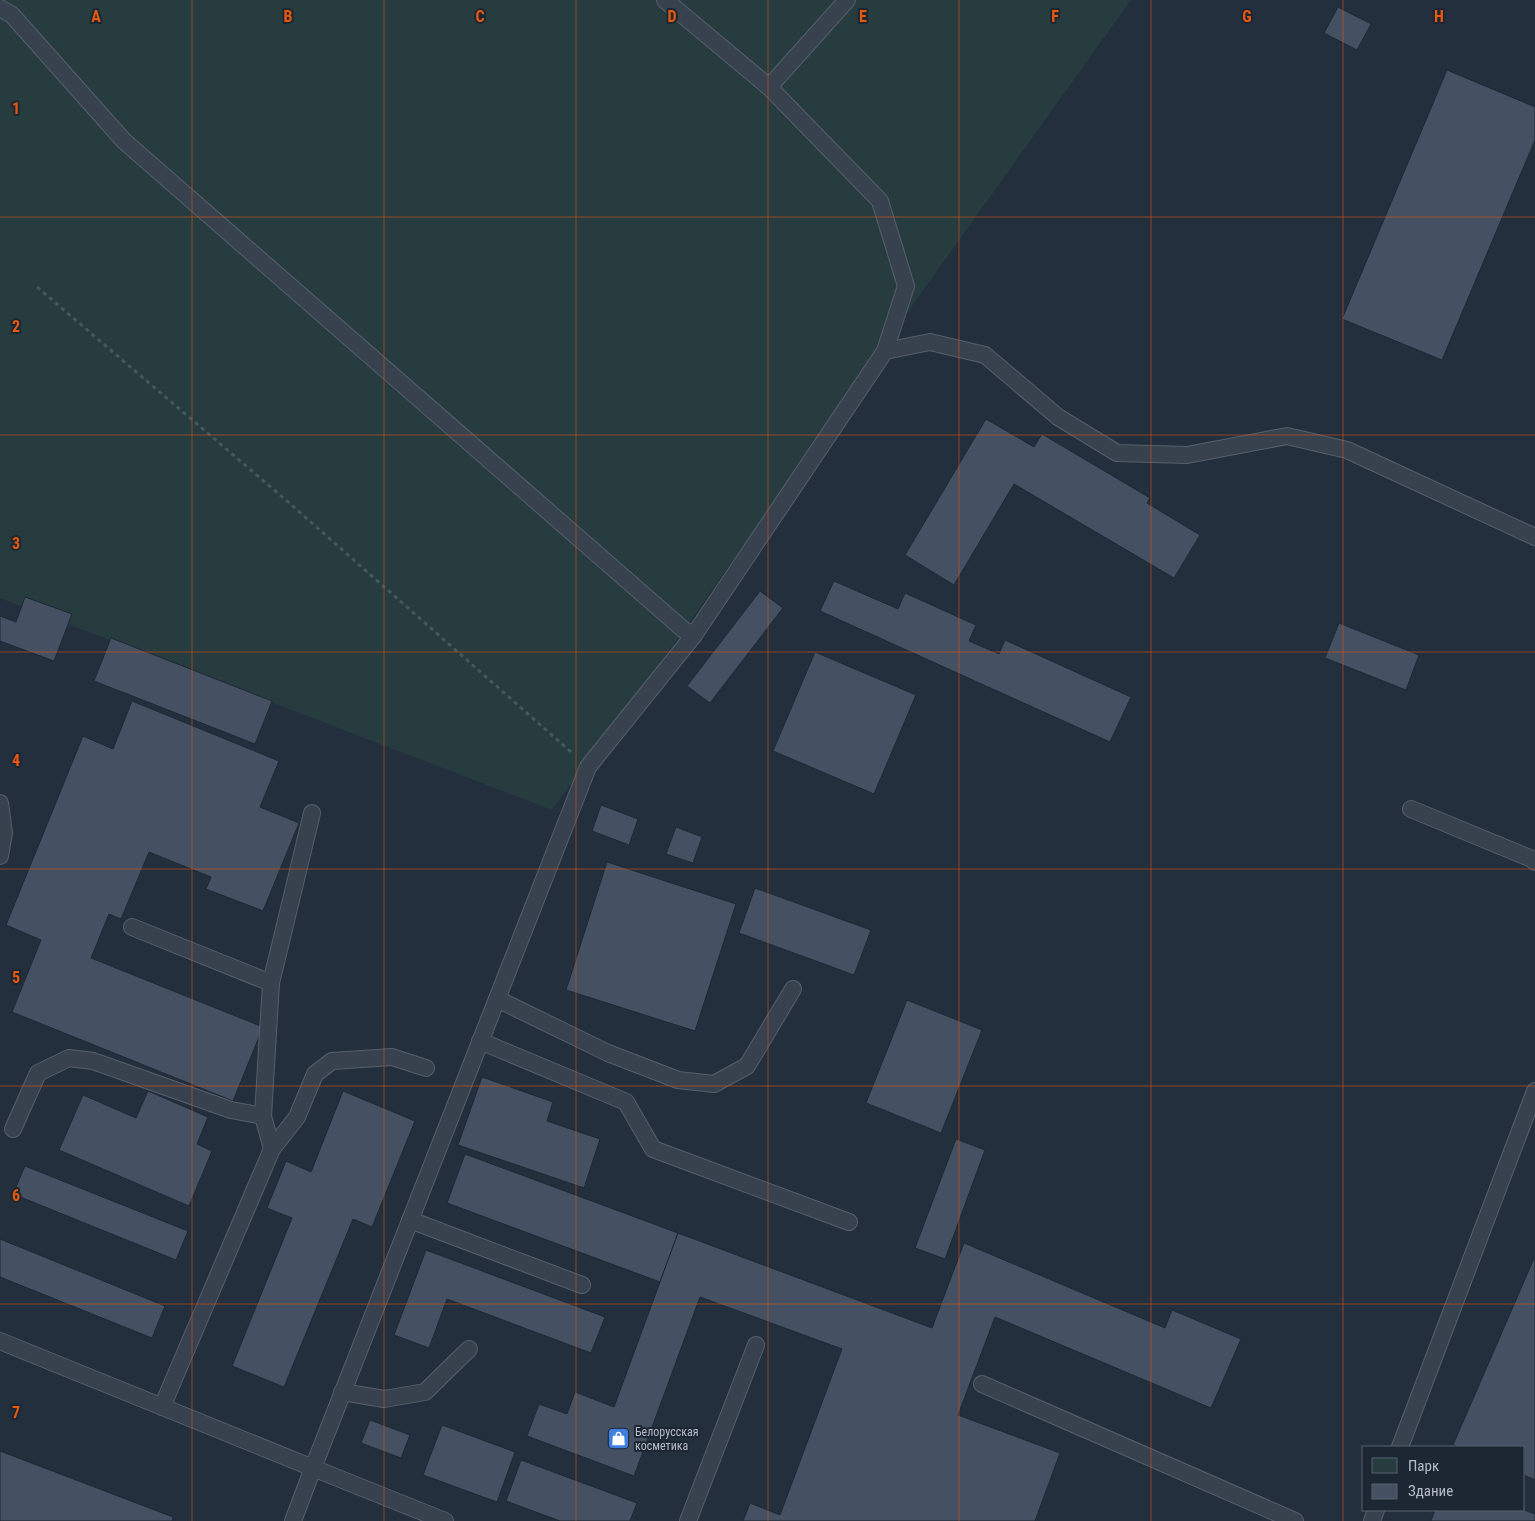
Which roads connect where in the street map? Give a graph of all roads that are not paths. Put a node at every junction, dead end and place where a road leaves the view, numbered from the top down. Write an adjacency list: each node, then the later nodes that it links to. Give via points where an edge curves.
1 (665, 0): 4 (lane)
2 (847, 0): 4 (lane)
3 (0, 8): 7 (lane, via 12,16 124,141 677,624)
4 (769, 87): 5 (lane, via 880,201 906,286)
5 (885, 351): 6 (lane, via 930,342 985,355 1058,417 1117,453 1187,455 1287,436 1347,450); 7 (lane)
6 (1535, 537)
7 (694, 635): 16 (lane, via 588,767)
8 (0, 803): 11 (lane, via 4,833)
9 (1411, 809): 12 (lane)
10 (312, 813): 14 (lane)
11 (0, 856)
12 (1535, 862)
13 (132, 927): 14 (lane)
14 (271, 983): 20 (lane)
15 (793, 989): 16 (lane, via 747,1066 714,1084 678,1080 608,1053)
16 (497, 999): 17 (lane)
17 (480, 1041): 23 (lane); 24 (lane, via 626,1102 653,1149)
18 (426, 1068): 22 (lane, via 392,1057 332,1061 315,1074 297,1117)
19 (1535, 1091): 32 (lane)
20 (263, 1116): 21 (lane, via 231,1110 93,1061 70,1058 38,1073); 22 (lane)
21 (13, 1129)
22 (272, 1149): 31 (lane)
23 (410, 1220): 25 (lane); 30 (lane)
24 (849, 1222)
25 (582, 1285)
26 (0, 1341): 31 (lane)
27 (756, 1345): 36 (lane)
28 (469, 1349): 30 (lane, via 425,1392 384,1399)
29 (982, 1384): 37 (lane)
30 (342, 1392): 33 (lane)
31 (162, 1407): 33 (lane)
32 (1400, 1446)
33 (313, 1468): 34 (lane); 35 (lane)
34 (294, 1521)
35 (445, 1521)
36 (688, 1521)
37 (1295, 1521)

